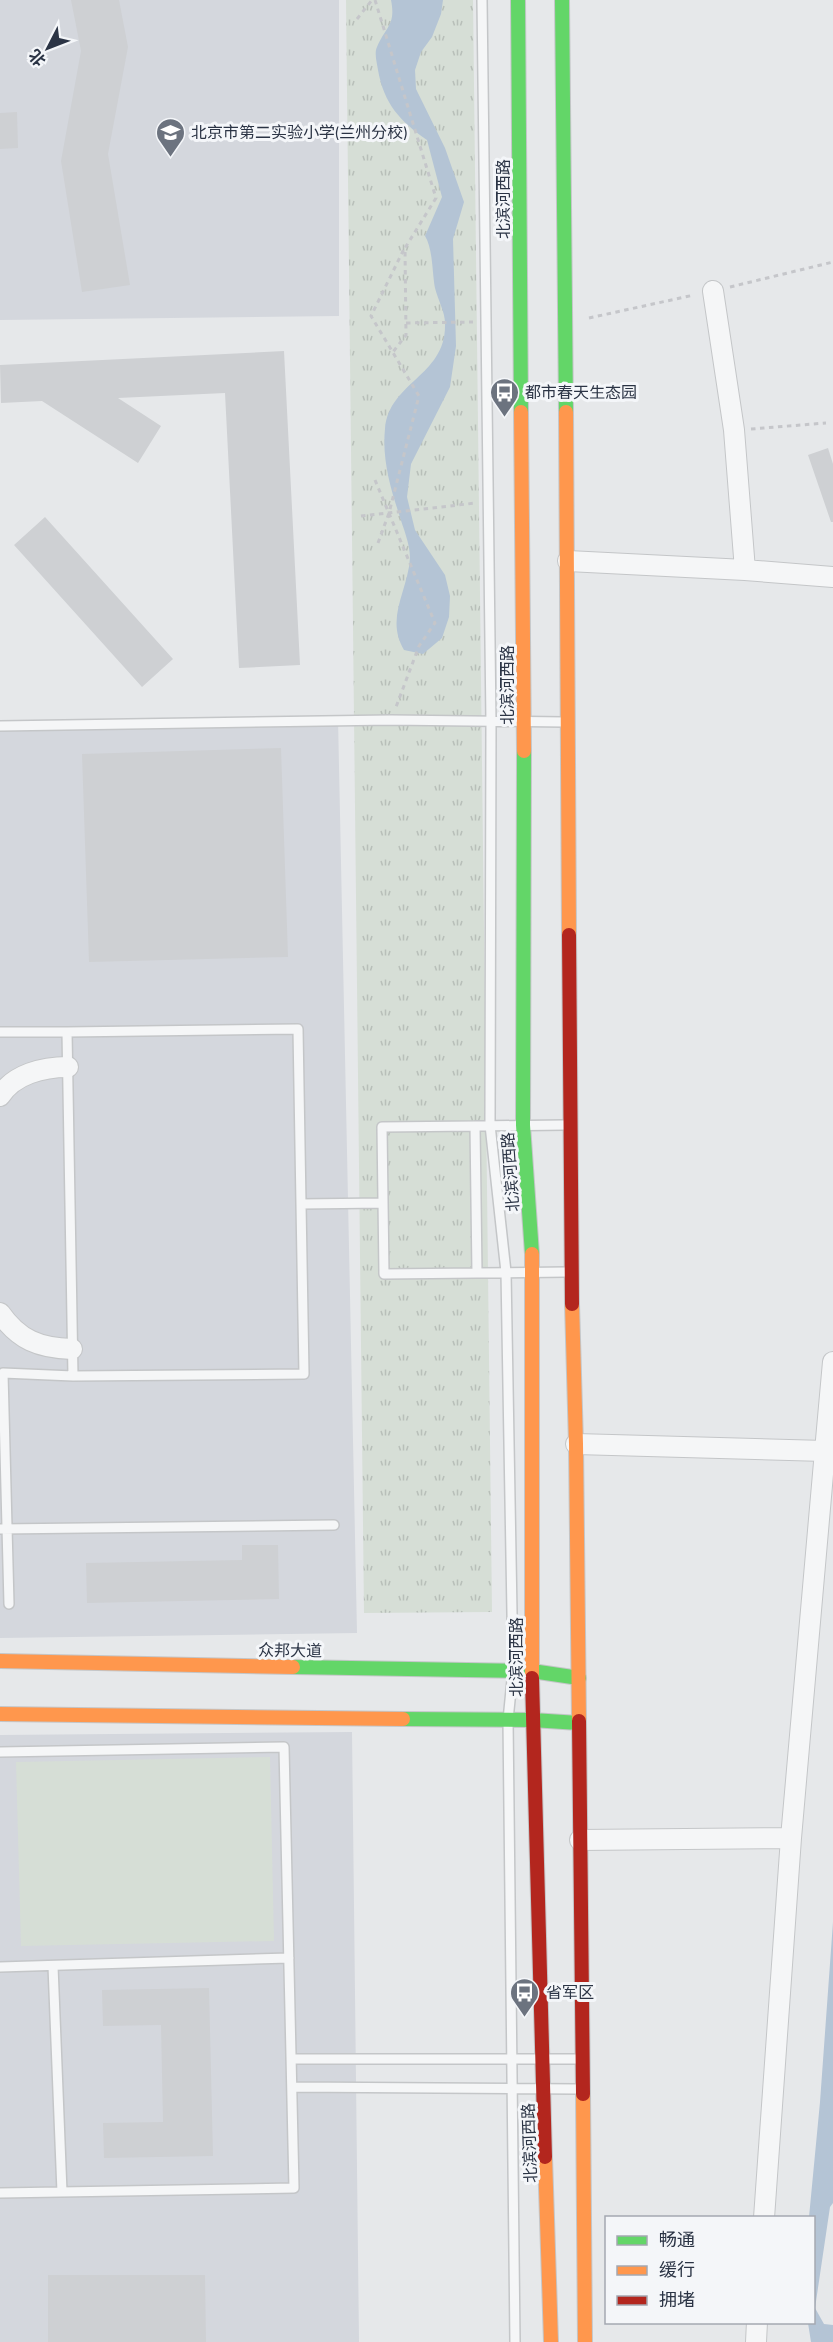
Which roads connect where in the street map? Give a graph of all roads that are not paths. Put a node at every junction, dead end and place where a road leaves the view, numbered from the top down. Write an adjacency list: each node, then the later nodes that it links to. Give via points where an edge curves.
1 (482, 0): 8 (lane)
2 (518, 0): 9 (main road, 北滨河西路)
3 (562, 0): 5 (main road)
4 (713, 291): 6 (street, via 734,430)
5 (568, 561): 6 (street); 10 (main road)
6 (745, 570): 7 (street)
7 (833, 577)
8 (491, 722): 9 (lane); 11 (lane); 16 (lane)
9 (524, 722): 10 (lane); 17 (main road, 北滨河西路)
10 (570, 722): 18 (main road)
11 (0, 726)
12 (0, 1032): 13 (lane)
13 (67, 1032): 14 (lane); 21 (lane, via 298,1029)
14 (68, 1067): 15 (street, via 27,1073); 27 (lane)
15 (0, 1096)
16 (490, 1125): 17 (lane); 19 (lane); 22 (lane)
17 (523, 1125): 18 (lane); 23 (main road, 北滨河西路)
18 (569, 1125): 24 (main road)
19 (475, 1126): 20 (lane, via 382,1126); 25 (lane)
20 (383, 1203): 21 (lane); 25 (lane, via 384,1274)
21 (301, 1204): 29 (lane, via 304,1374)
22 (506, 1272): 23 (lane); 25 (lane); 36 (lane)
23 (533, 1272): 24 (lane); 37 (main road, 北滨河西路)
24 (571, 1272): 30 (main road)
25 (477, 1273)
26 (0, 1313): 27 (street, via 11,1329 35,1344)
27 (72, 1349): 29 (lane)
28 (833, 1362): 31 (street)
29 (73, 1376): 33 (lane, via 3,1373)
30 (576, 1444): 31 (street); 38 (main road)
31 (825, 1451): 44 (street)
32 (334, 1525): 33 (lane)
33 (3, 1529): 34 (lane)
34 (9, 1604)
35 (0, 1661): 36 (main road, 众邦大道)
36 (513, 1670): 37 (main road, 众邦大道); 40 (lane)
37 (532, 1671): 38 (main road, 众邦大道); 41 (main road, 北滨河西路)
38 (579, 1678): 42 (main road)
39 (0, 1714): 40 (main road)
40 (508, 1720): 41 (main road); 51 (lane)
41 (532, 1720): 42 (main road); 50 (main road, 北滨河西路)
42 (579, 1723): 45 (main road)
43 (0, 1752): 46 (lane, via 284,1747)
44 (791, 1838): 45 (street); 59 (street)
45 (580, 1840): 52 (main road)
46 (289, 1958): 47 (lane); 49 (lane)
47 (53, 1966): 48 (lane); 57 (lane)
48 (0, 1967)
49 (291, 2059): 51 (lane); 53 (lane)
50 (542, 2059): 51 (lane); 52 (lane); 55 (main road, 北滨河西路)
51 (513, 2060): 54 (lane)
52 (582, 2060): 56 (main road)
53 (292, 2087): 54 (lane); 57 (lane, via 294,2187)
54 (514, 2089): 55 (lane); 61 (lane)
55 (543, 2089): 56 (lane); 62 (main road, 北滨河西路)
56 (583, 2089): 63 (main road)
57 (62, 2192): 58 (lane)
58 (0, 2193)
59 (764, 2216)
60 (757, 2324): 64 (street)
61 (515, 2342)
62 (551, 2342)
63 (585, 2342)
64 (756, 2342)

